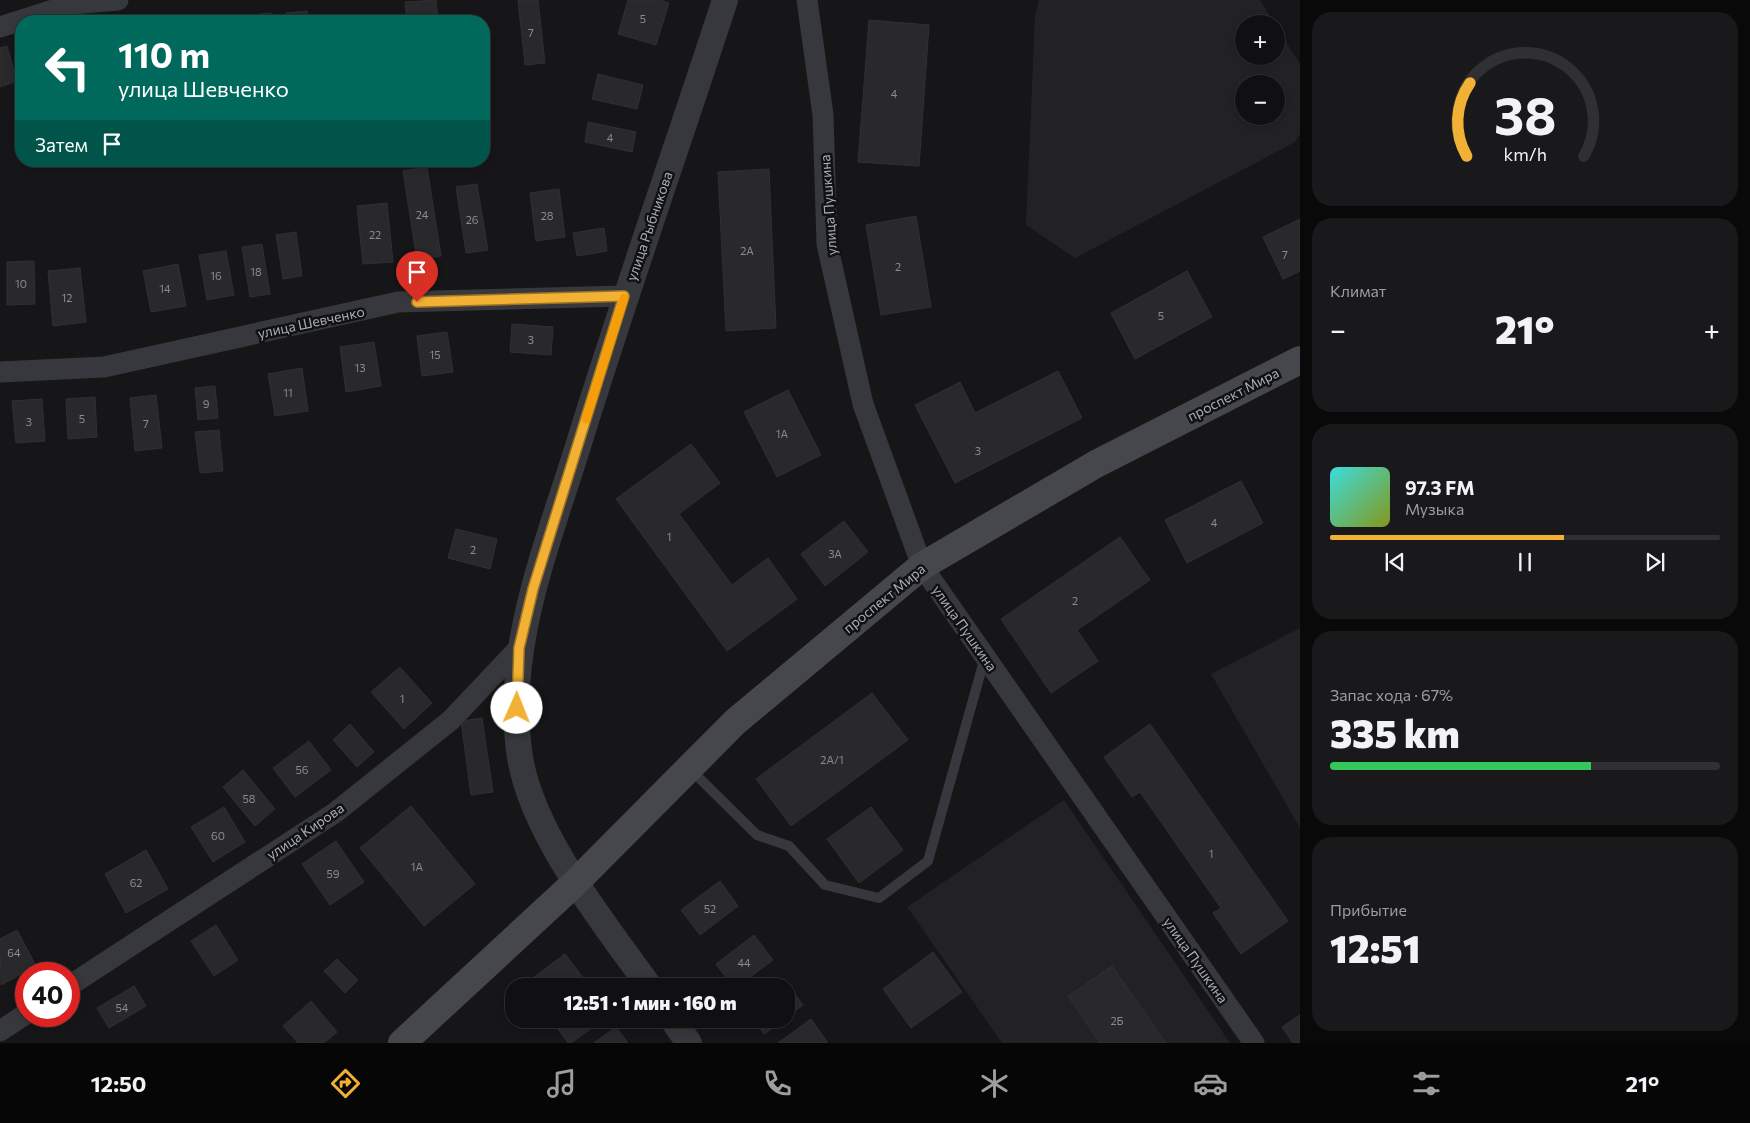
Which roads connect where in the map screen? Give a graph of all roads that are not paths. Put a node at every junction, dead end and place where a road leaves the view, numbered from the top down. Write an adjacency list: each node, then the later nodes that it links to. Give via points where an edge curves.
1 (118, 0): 4 (street, via 72,4)
2 (725, 0): 7 (street, улица Рыбникова, via 653,220)
3 (807, 0): 10 (street, улица Пушкина, via 823,114 827,244 863,404)
4 (38, 15)
5 (15, 22): 6 (street)
6 (0, 27)
7 (624, 296): 9 (street, улица Шевченко, via 398,302 104,367); 11 (street, улица Рыбникова, via 533,589)
8 (1300, 360): 10 (main road, проспект Мира, via 1096,464)
9 (0, 372)
10 (922, 566): 12 (street, улица Пушкина); 13 (main road, проспект Мира, via 735,722)
11 (519, 648): 14 (street, улица Рыбникова, via 517,725 520,758 539,816); 16 (street, улица Кирова, via 451,720 336,812)
12 (985, 657): 13 (lane, via 928,861 879,898 825,885 789,846 757,836); 22 (street, улица Пушкина)
13 (689, 768): 14 (main road, проспект Мира)
14 (576, 882): 15 (street, улица Рыбникова); 20 (main road, проспект Мира)
15 (643, 978)
16 (80, 979)
17 (15, 1021): 19 (street)
18 (678, 1028): 21 (street)
19 (0, 1031)
20 (402, 1043)
21 (689, 1043)
22 (1254, 1043)

